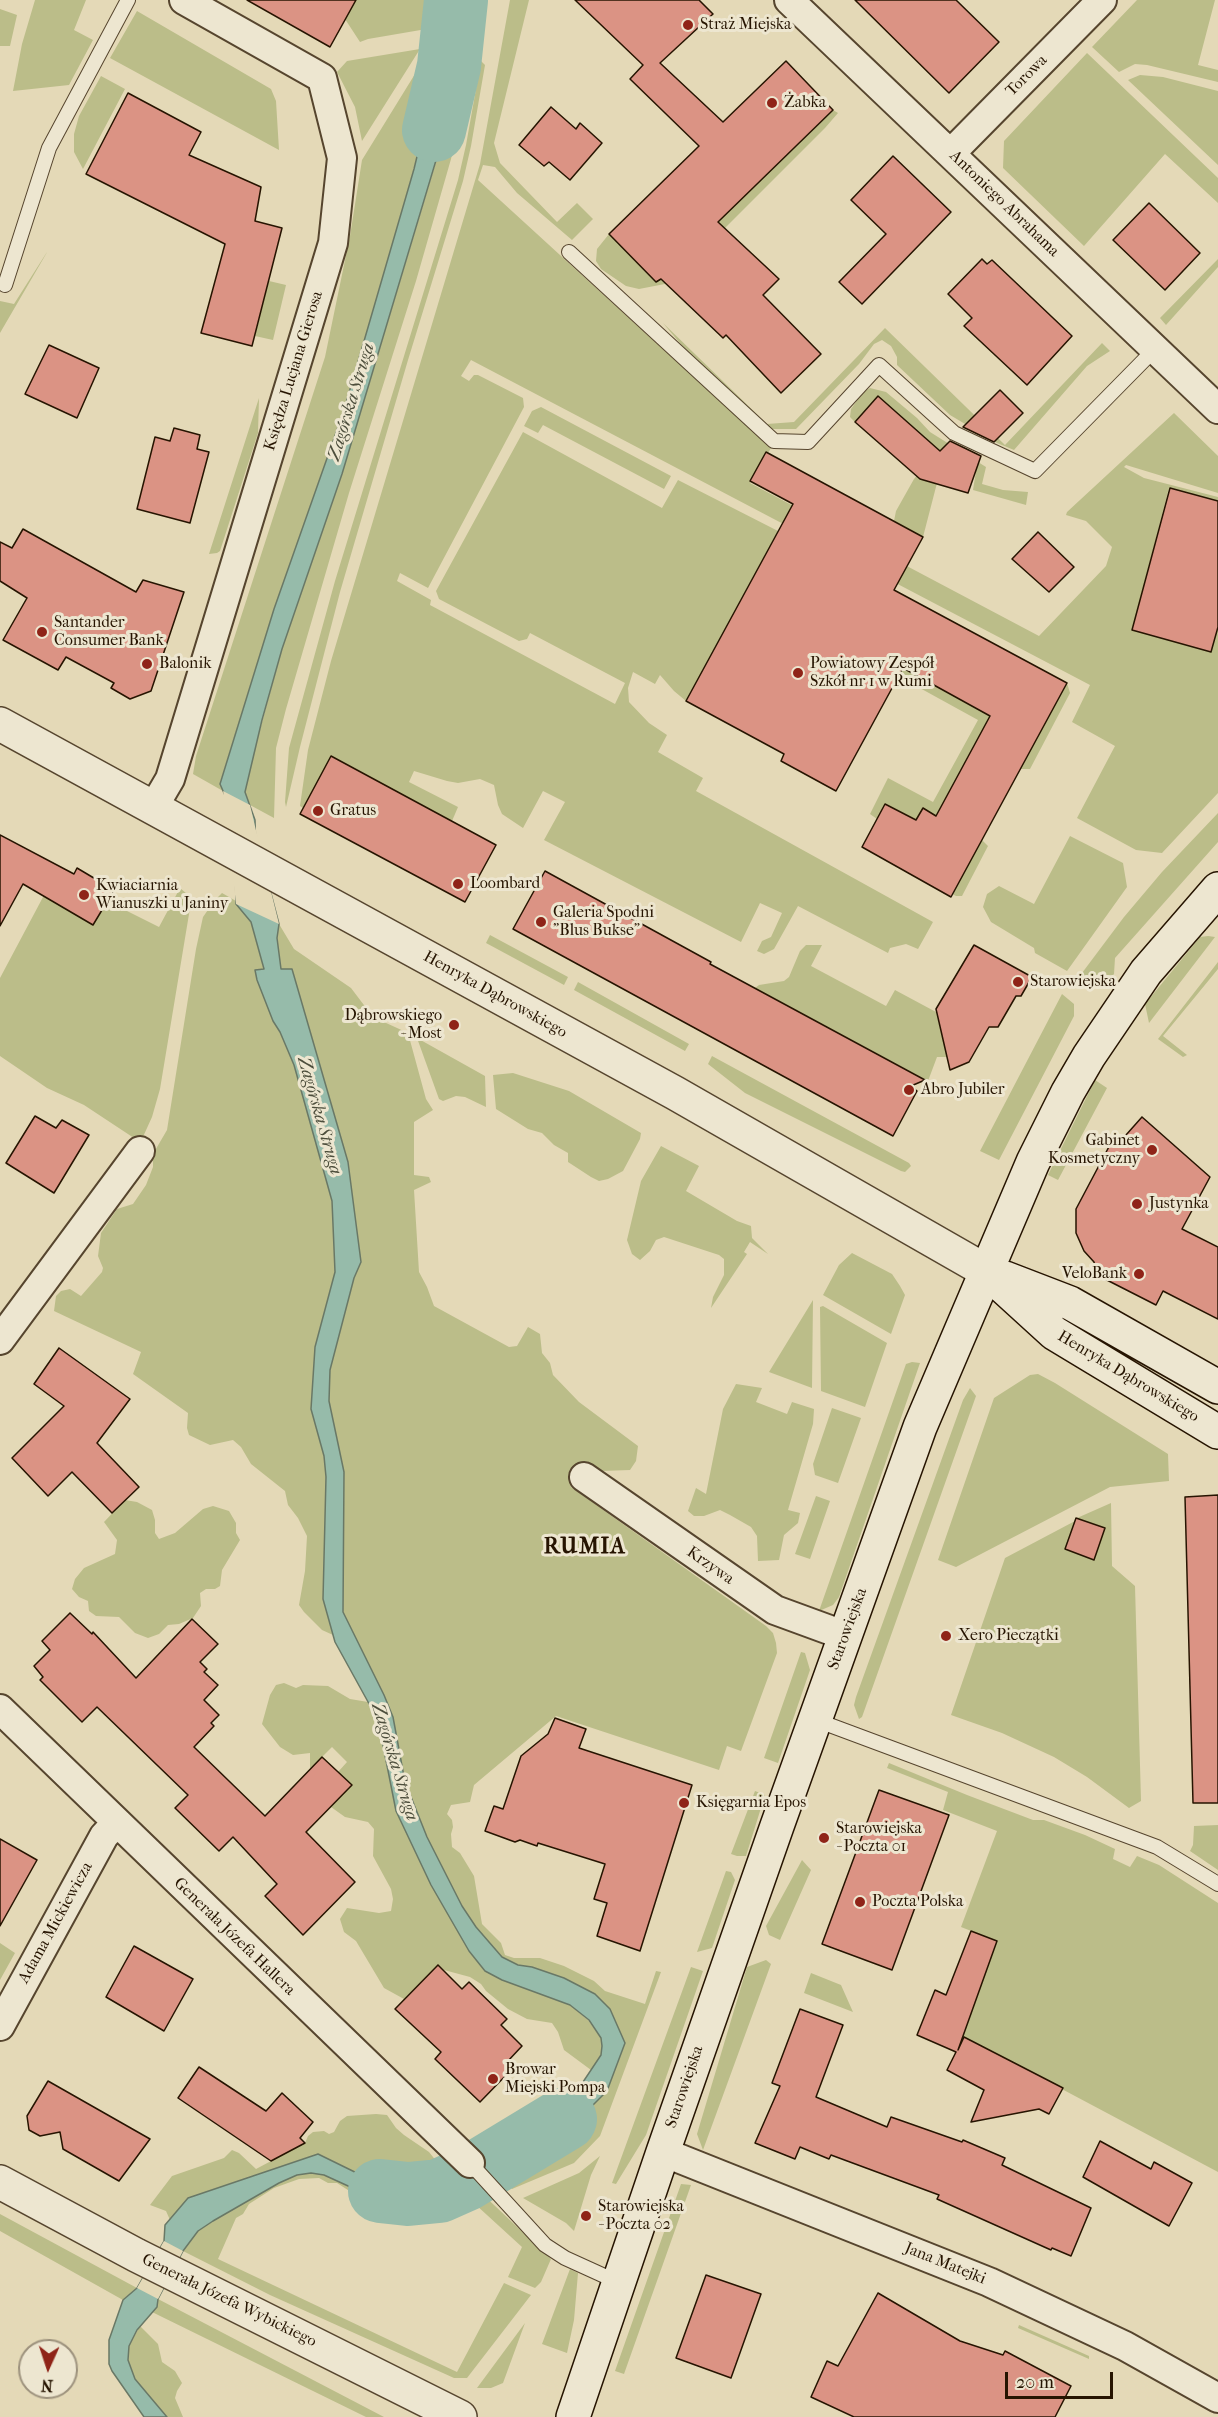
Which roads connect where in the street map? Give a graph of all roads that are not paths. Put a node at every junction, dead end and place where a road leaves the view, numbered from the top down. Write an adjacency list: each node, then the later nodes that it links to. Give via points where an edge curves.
1 (128, 0): 7 (lane, via 49,148)
2 (184, 0): 11 (street, Księdza Lucjana Gierosa, via 322,78 342,158 333,243 170,779)
3 (789, 0): 5 (street, Antoniego Abrahama)
4 (1102, 0): 5 (street, Torowa)
5 (951, 153): 8 (street, Antoniego Abrahama)
6 (569, 252): 8 (lane, via 774,441 808,442 879,365 954,433 1035,471)
7 (5, 285)
8 (1155, 349): 9 (street, Antoniego Abrahama)
9 (1218, 409)
10 (0, 724): 11 (main road, Henryka Dąbrowskiego)
11 (153, 808): 14 (main road, Henryka Dąbrowskiego, via 675,1093)
12 (1218, 889): 14 (main road, Starowiejska, via 1146,972 1089,1056 1033,1162)
13 (140, 1151): 15 (street)
14 (986, 1271): 16 (main road, Henryka Dąbrowskiego, via 1070,1303); 17 (main road, Henryka Dąbrowskiego, via 1054,1333); 19 (main road, Starowiejska, via 920,1427)
15 (0, 1340)
16 (1218, 1387)
17 (1218, 1432)
18 (584, 1477): 19 (street, Krzywa, via 775,1610)
19 (846, 1636): 21 (main road, Starowiejska)
20 (0, 1709): 22 (street, Generała Józefa Hallera)
21 (816, 1720): 23 (lane, via 1157,1847); 25 (main road, Starowiejska)
22 (116, 1823): 24 (street, Adama Mickiewicza, via 104,1836); 26 (street, Generała Józefa Hallera)
23 (1218, 1884)
24 (0, 2026)
25 (663, 2152): 28 (main road, Starowiejska); 29 (street, Jana Matejki, via 988,2282 1125,2346)
26 (478, 2172): 28 (lane, via 545,2245)
27 (0, 2182): 30 (main road, Generała Józefa Wybickiego, via 136,2255)
28 (620, 2283): 31 (main road, Starowiejska)
29 (1218, 2398)
30 (460, 2417)
31 (573, 2417)

